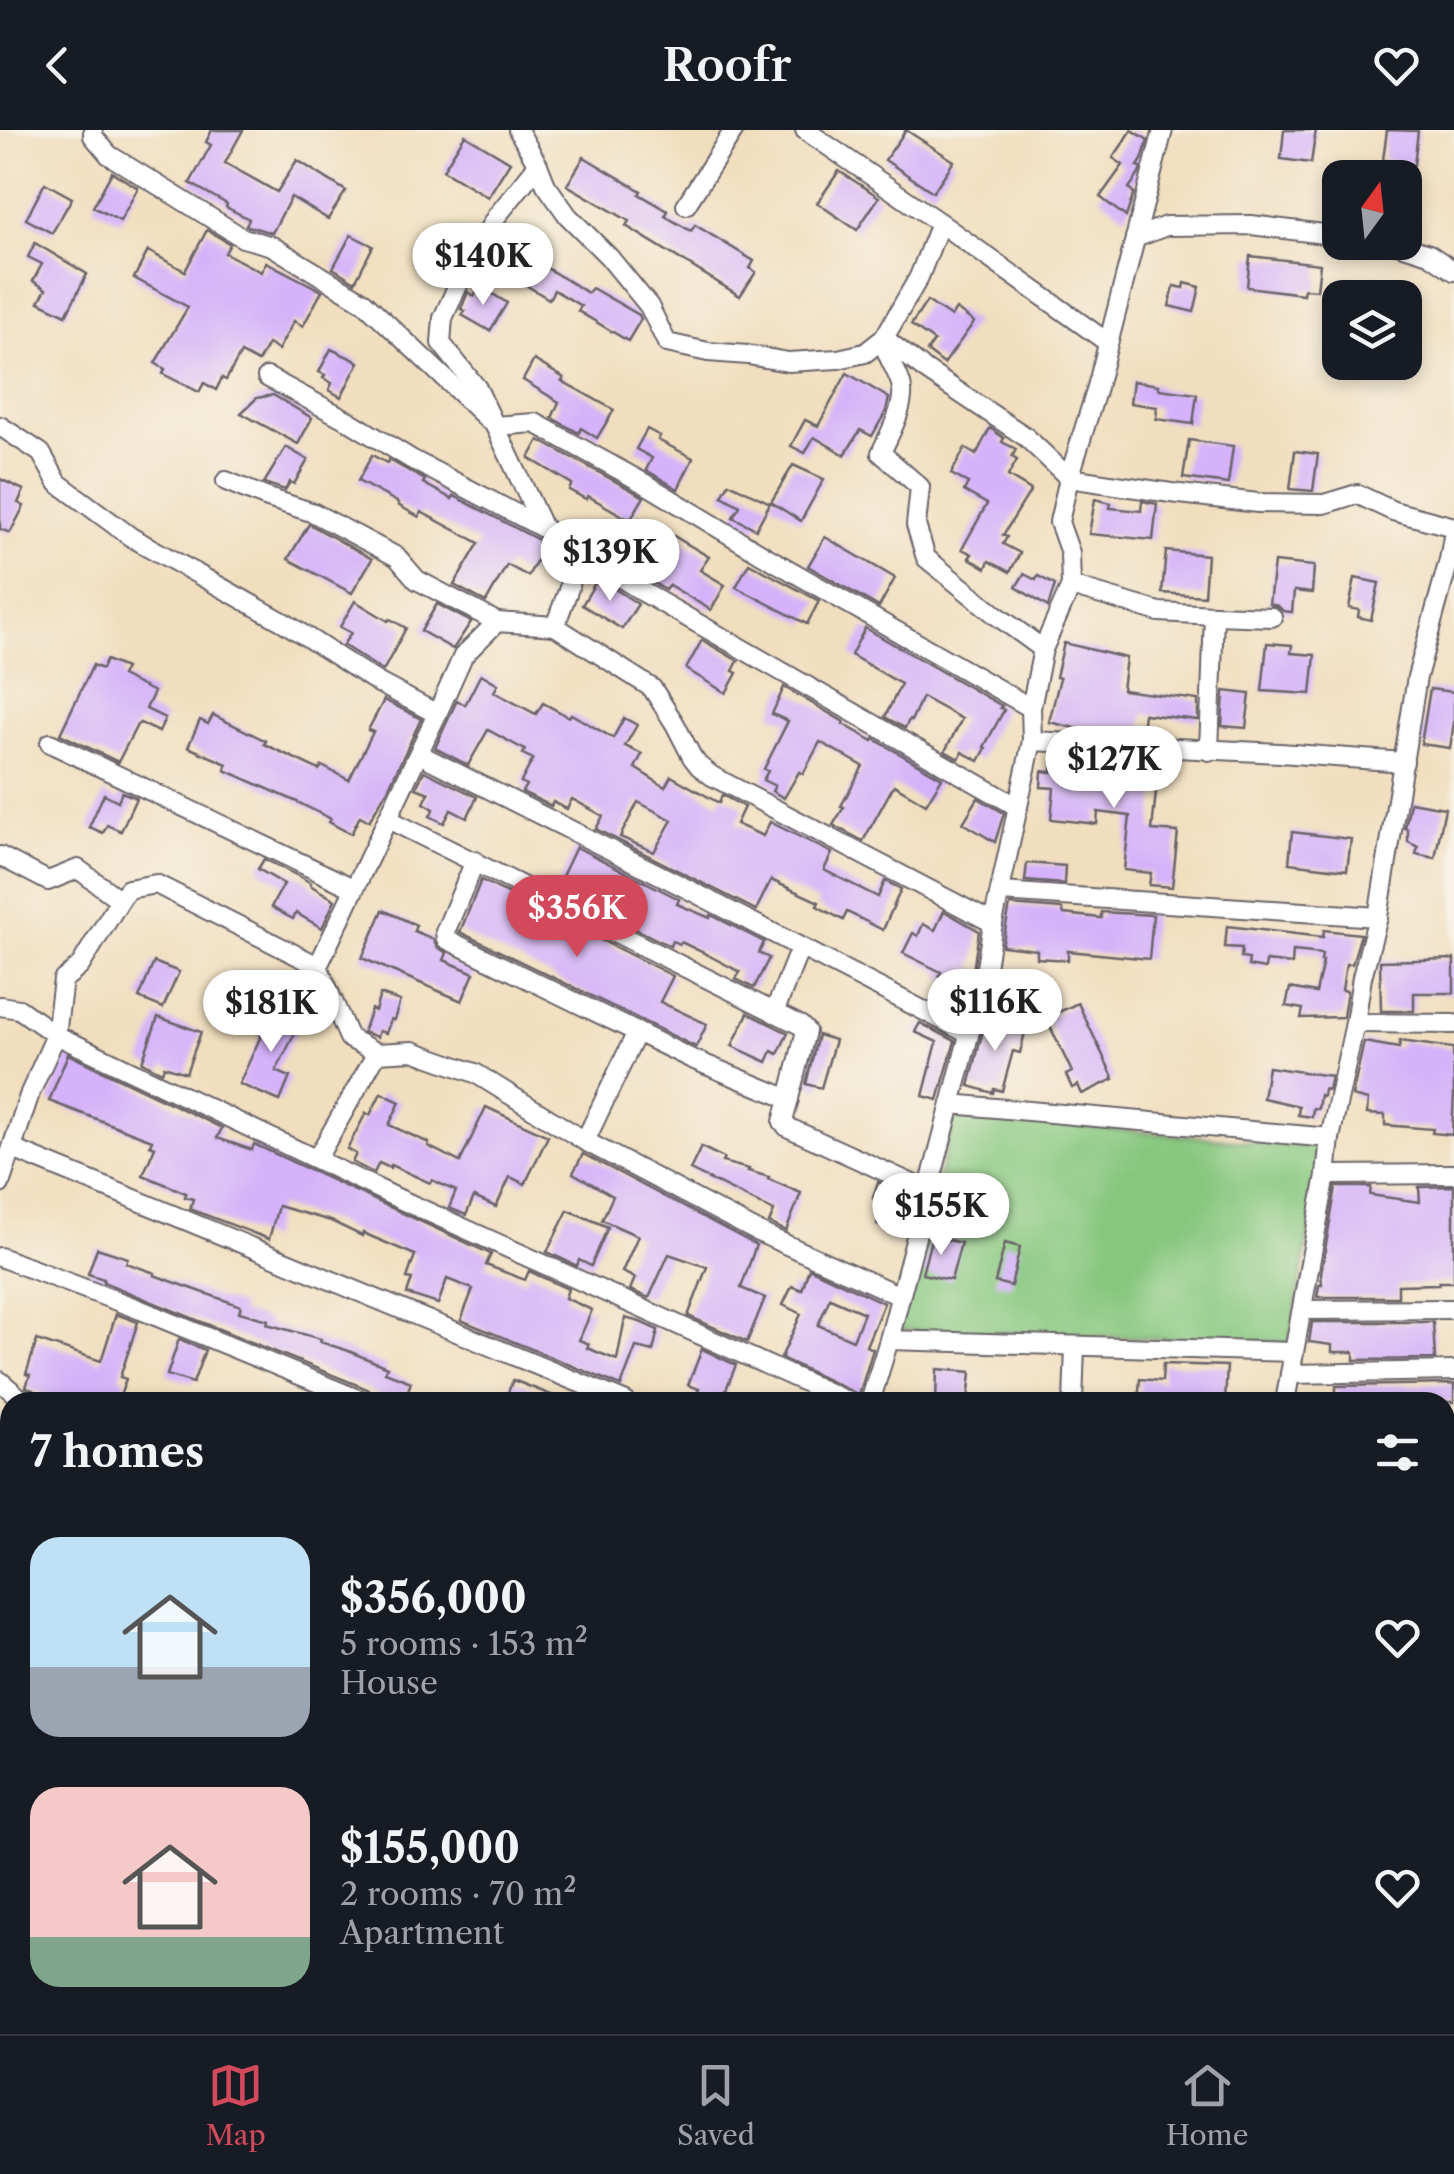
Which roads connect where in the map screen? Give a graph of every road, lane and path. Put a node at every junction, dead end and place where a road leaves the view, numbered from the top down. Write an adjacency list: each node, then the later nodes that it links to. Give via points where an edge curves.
1 (92, 130): 19 (street, via 110,154 152,182 364,302)
2 (518, 130): 8 (street)
3 (734, 130): 9 (street)
4 (805, 130): 7 (street)
5 (835, 130): 7 (street)
6 (1163, 130): 12 (street)
7 (844, 156): 10 (street)
8 (538, 165): 15 (street, via 568,216 649,306 667,343 788,362 865,353); 19 (street, via 496,217 443,318 441,343 477,388)
9 (686, 205)
10 (940, 223): 15 (street); 16 (street)
11 (1322, 234): 12 (street, via 1251,225 1166,226)
12 (1135, 238): 16 (street)
13 (1422, 252): 14 (street)
14 (1454, 271)
15 (884, 338): 20 (street, via 1026,437); 30 (street, via 902,386 882,454 920,487 916,525 926,558)
16 (1107, 342): 20 (street)
17 (267, 377): 22 (street)
18 (0, 426): 32 (street, via 41,453 58,483 131,537)
19 (495, 426): 22 (street); 31 (street, via 535,423)
20 (1069, 478): 23 (street, via 1273,504 1324,504 1357,494); 25 (street, via 1059,522)
21 (226, 481): 28 (street, via 314,513)
22 (543, 528): 24 (street)
23 (1454, 529): 37 (street, via 1417,677)
24 (573, 548): 29 (street); 38 (street)
25 (1071, 586): 26 (street, via 1159,612); 30 (street)
26 (1214, 615): 27 (street); 35 (street)
27 (1272, 617)
28 (498, 622): 29 (street); 32 (street, via 463,656)
29 (556, 626): 46 (street, via 652,688 692,757 712,776)
30 (1043, 650): 31 (street)
31 (1032, 708): 33 (street)
32 (437, 714): 36 (street)
33 (1032, 741): 35 (street); 38 (street)
34 (50, 743): 42 (street)
35 (1209, 751): 37 (street)
36 (419, 754): 39 (street); 47 (street)
37 (1404, 762): 45 (street)
38 (1018, 807): 43 (street)
39 (388, 819): 41 (street); 42 (street)
40 (0, 856): 44 (street, via 48,881 78,870)
41 (475, 861): 50 (street); 53 (street, via 446,939)
42 (353, 888): 48 (street)
43 (1001, 892): 45 (street); 46 (street)
44 (120, 900): 48 (street, via 128,889 156,884); 55 (street, via 80,966 63,980)
45 (1378, 918): 51 (street)
46 (993, 923): 54 (street)
47 (800, 948): 50 (street); 54 (street)
48 (318, 966): 56 (street, via 349,1038)
49 (0, 1006): 55 (street, via 18,1009)
50 (774, 1013): 57 (street, via 806,1031)
51 (1355, 1023): 52 (street); 59 (street)
52 (1454, 1024)
53 (637, 1032): 57 (street); 60 (street)
54 (969, 1034): 58 (street)
55 (56, 1035): 61 (street); 62 (street)
56 (377, 1052): 60 (street, via 413,1052 475,1073); 62 (street)
57 (790, 1099): 66 (street, via 787,1126)
58 (950, 1104): 59 (street); 66 (street)
59 (1330, 1138): 64 (street)
60 (585, 1141): 68 (street)
61 (14, 1149): 65 (street); 77 (street)
62 (317, 1158): 78 (street)
63 (1454, 1174): 64 (street)
64 (1326, 1175): 70 (street)
65 (0, 1184)
66 (928, 1192): 68 (street)
67 (0, 1257): 76 (street)
68 (900, 1296): 71 (street)
69 (1454, 1309): 70 (street)
70 (1302, 1310): 73 (street)
71 (889, 1340): 72 (street); 79 (street)
72 (1075, 1346): 73 (street); 80 (street)
73 (1294, 1352): 75 (street)
74 (1454, 1371): 75 (street)
75 (1290, 1374): 81 (street)
76 (341, 1392)
77 (602, 1392)
78 (827, 1392)
79 (873, 1392)
80 (1073, 1392)
81 (1287, 1392)

